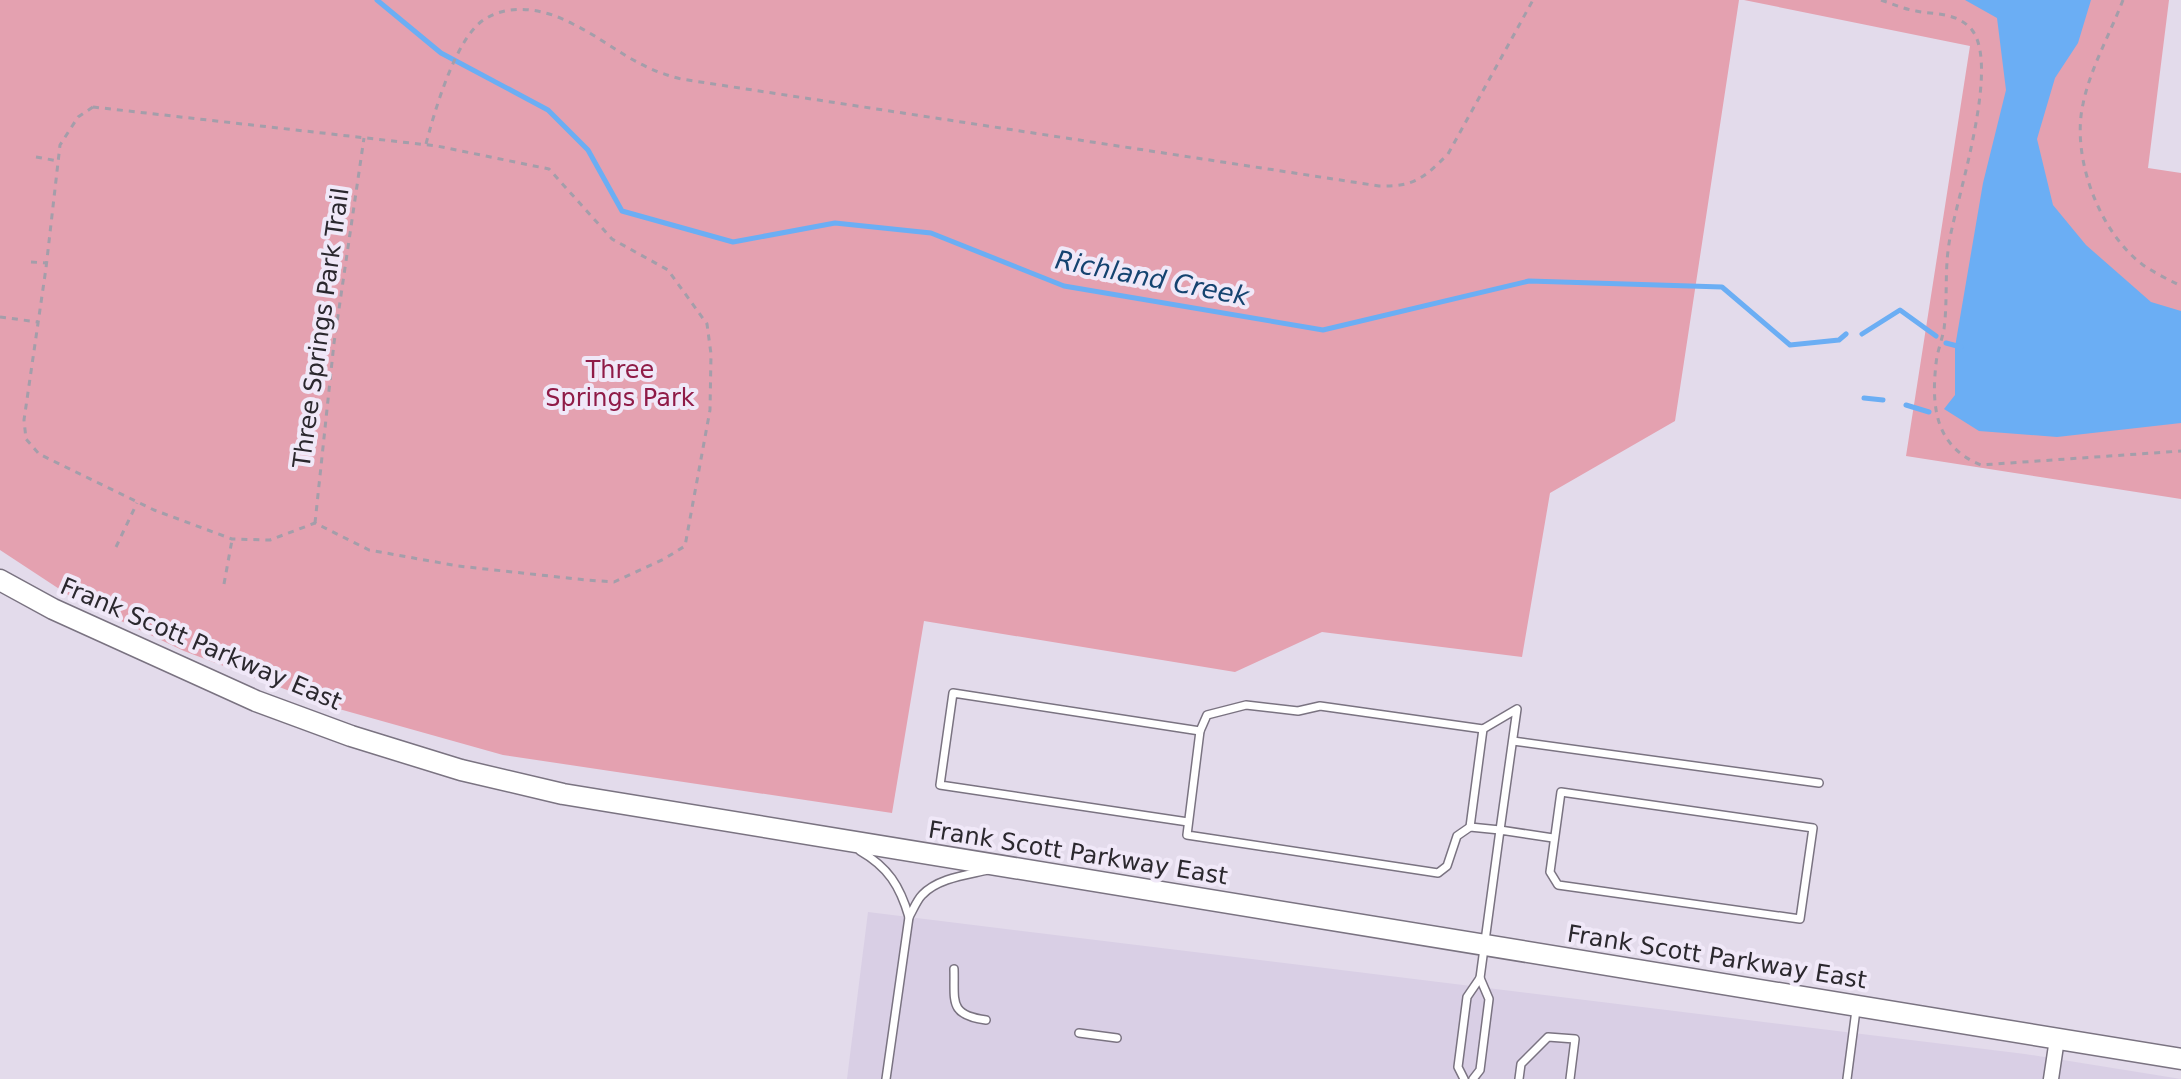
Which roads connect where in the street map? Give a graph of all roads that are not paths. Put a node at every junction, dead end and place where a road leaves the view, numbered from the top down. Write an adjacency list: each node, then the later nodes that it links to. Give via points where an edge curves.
1 (0, 580): 10 (main road, Frank Scott Parkway East, via 241,694 351,736 563,794)
2 (1483, 729): 3 (lane, via 1320,706 1298,711 1246,705 1207,715); 4 (lane, via 1517,709); 7 (lane)
3 (1200, 731): 6 (lane); 6 (lane, via 953,693 940,785)
4 (1513, 741): 5 (lane); 8 (lane)
5 (1819, 783)
6 (1188, 822): 7 (lane, via 1187,835 1438,873 1447,866 1457,836)
7 (1470, 827): 8 (lane)
8 (1500, 830): 9 (lane); 13 (lane)
9 (1553, 838): 9 (lane, via 1561,792 1813,828 1800,919 1558,885 1550,872)
10 (844, 841): 11 (main road, Frank Scott Parkway East); 12 (lane, via 879,861 902,893)
11 (1002, 867): 12 (lane, via 935,886 922,894); 13 (main road, Frank Scott Parkway East)
12 (909, 917): 22 (lane)
13 (1485, 946): 15 (lane); 16 (main road, Frank Scott Parkway East)
14 (954, 969): 17 (lane, via 955,1006 971,1018)
15 (1480, 978): 23 (lane, via 1467,997 1458,1067); 24 (lane, via 1489,999 1480,1070)
16 (1856, 1006): 20 (main road, Frank Scott Parkway East); 27 (lane)
17 (986, 1020)
18 (1079, 1033): 19 (lane)
19 (1117, 1038)
20 (2057, 1039): 21 (main road, Frank Scott Parkway East); 28 (street)
21 (2181, 1059)
22 (886, 1079)
23 (1464, 1079)
24 (1473, 1079)
25 (1519, 1079): 26 (lane, via 1521,1064 1548,1037 1575,1039)
26 (1570, 1079)
27 (1847, 1079)
28 (2051, 1079)

